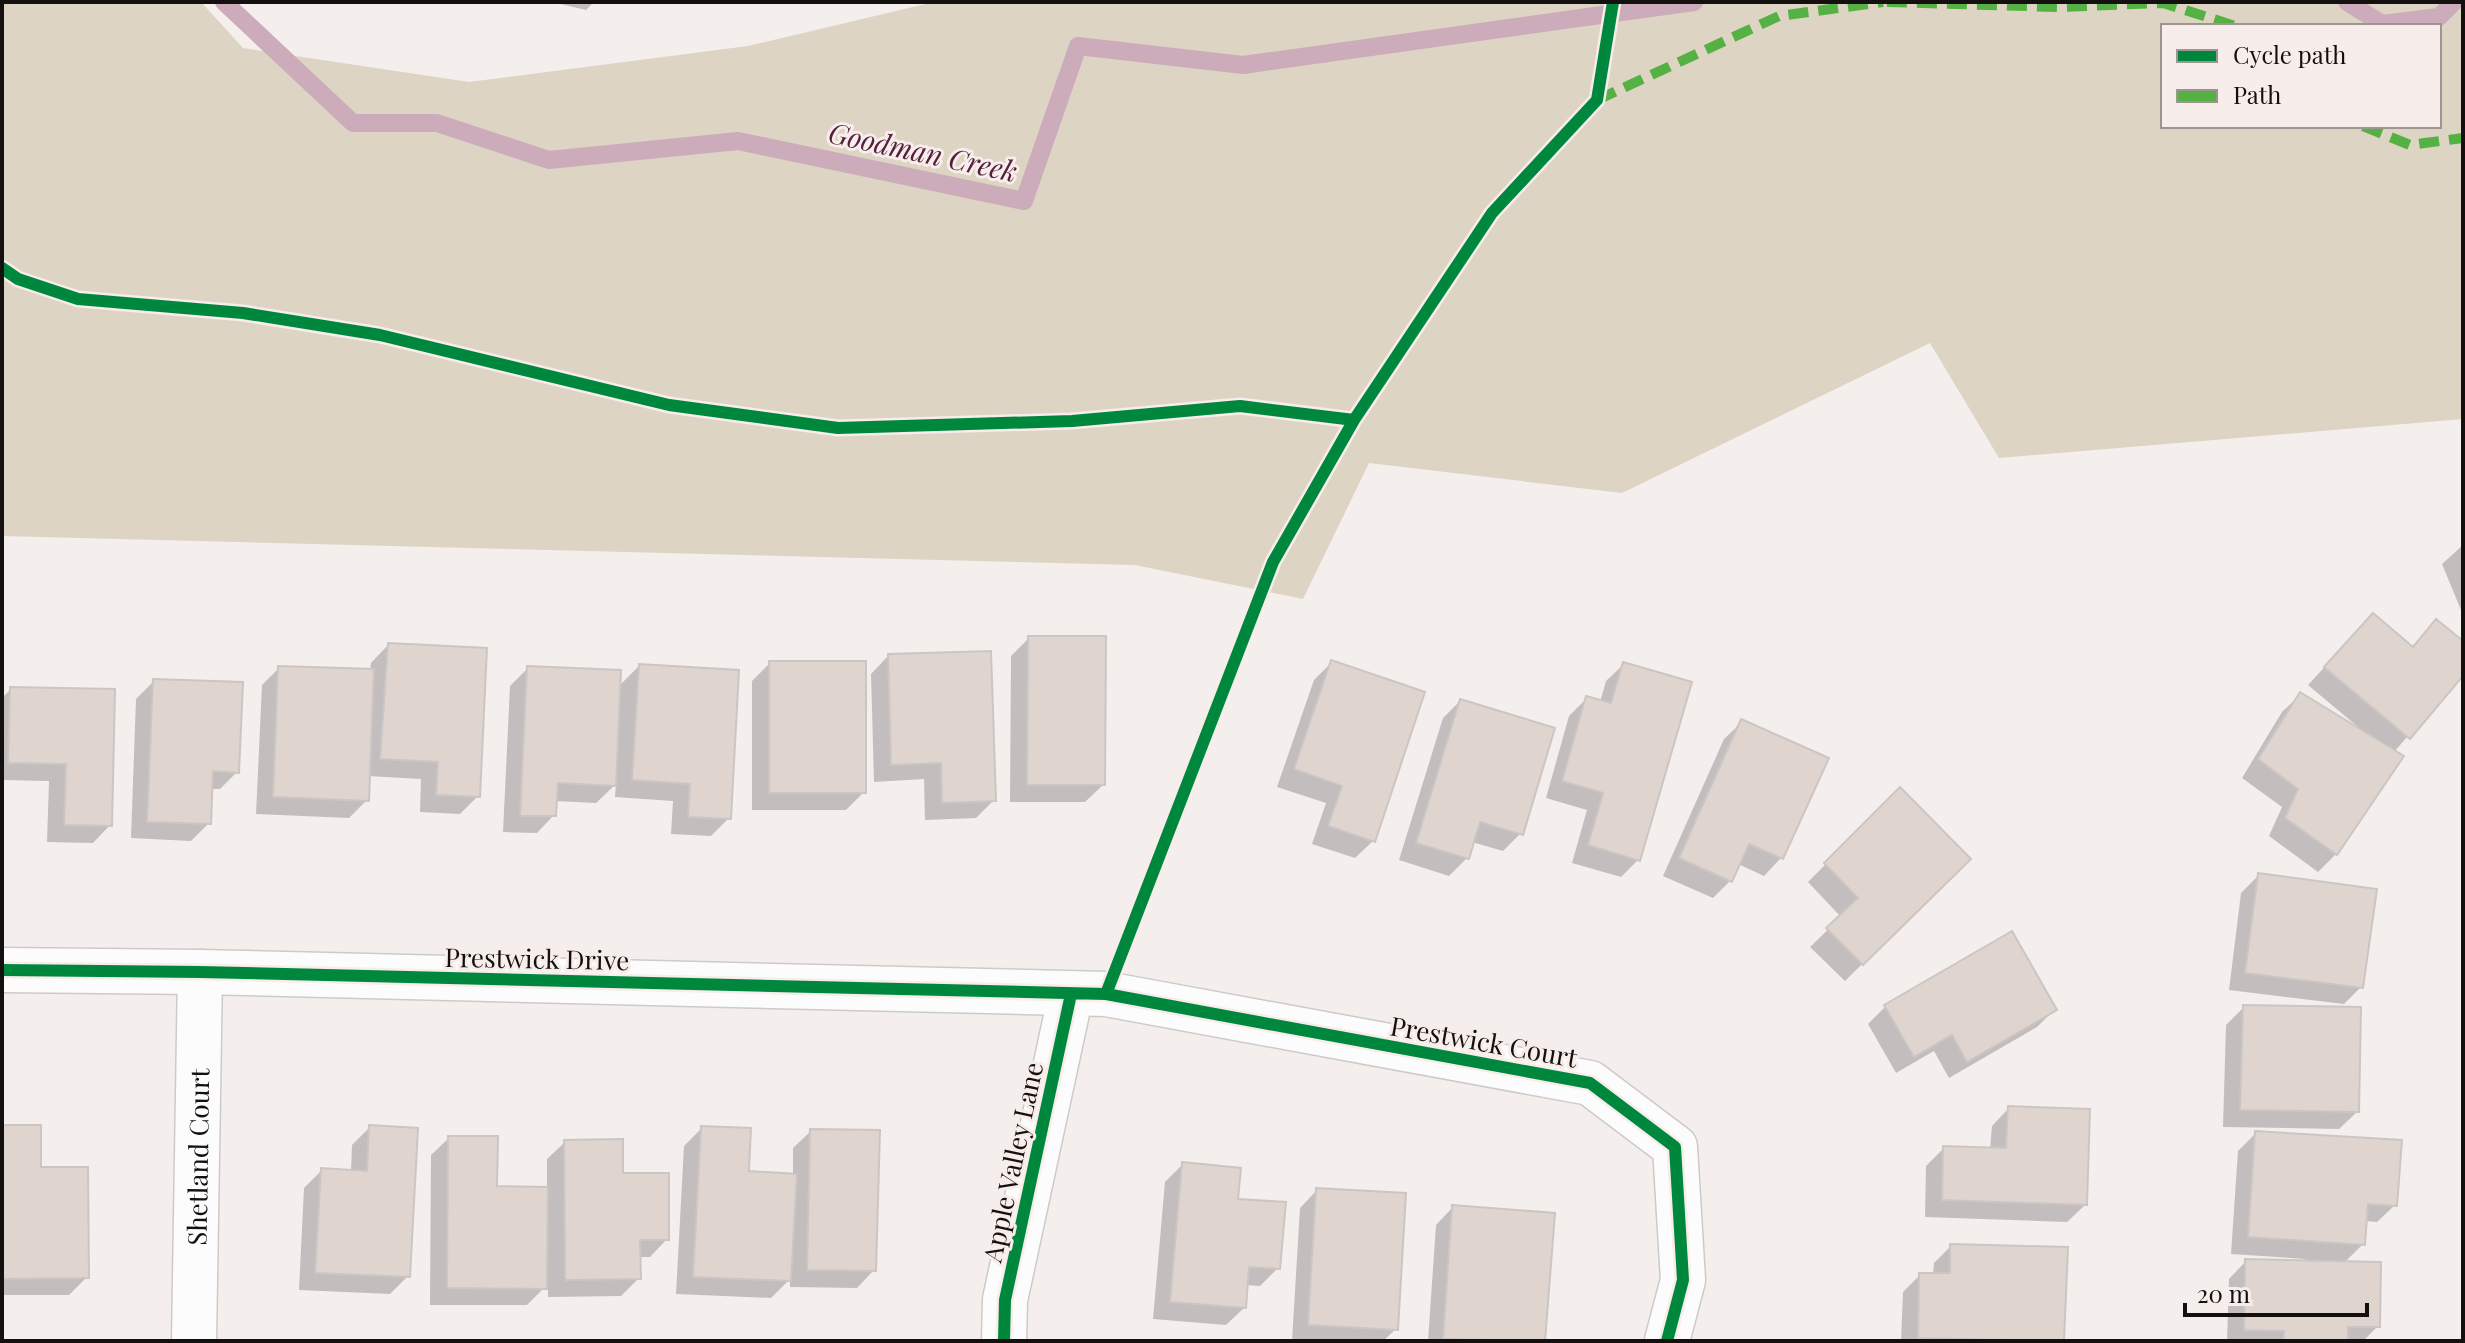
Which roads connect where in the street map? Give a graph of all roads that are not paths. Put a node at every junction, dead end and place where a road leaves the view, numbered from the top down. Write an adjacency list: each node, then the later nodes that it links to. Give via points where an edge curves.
1 (2, 970): 2 (street, Prestwick Drive)
2 (200, 972): 3 (street, Prestwick Drive); 4 (street, Shetland Court)
3 (1071, 994): 5 (street, Apple Valley Lane, via 1005,1300); 6 (street, Prestwick Court, via 1106,994 1590,1083 1675,1147 1683,1280)
4 (194, 1341)
5 (1004, 1341)
6 (1667, 1341)

